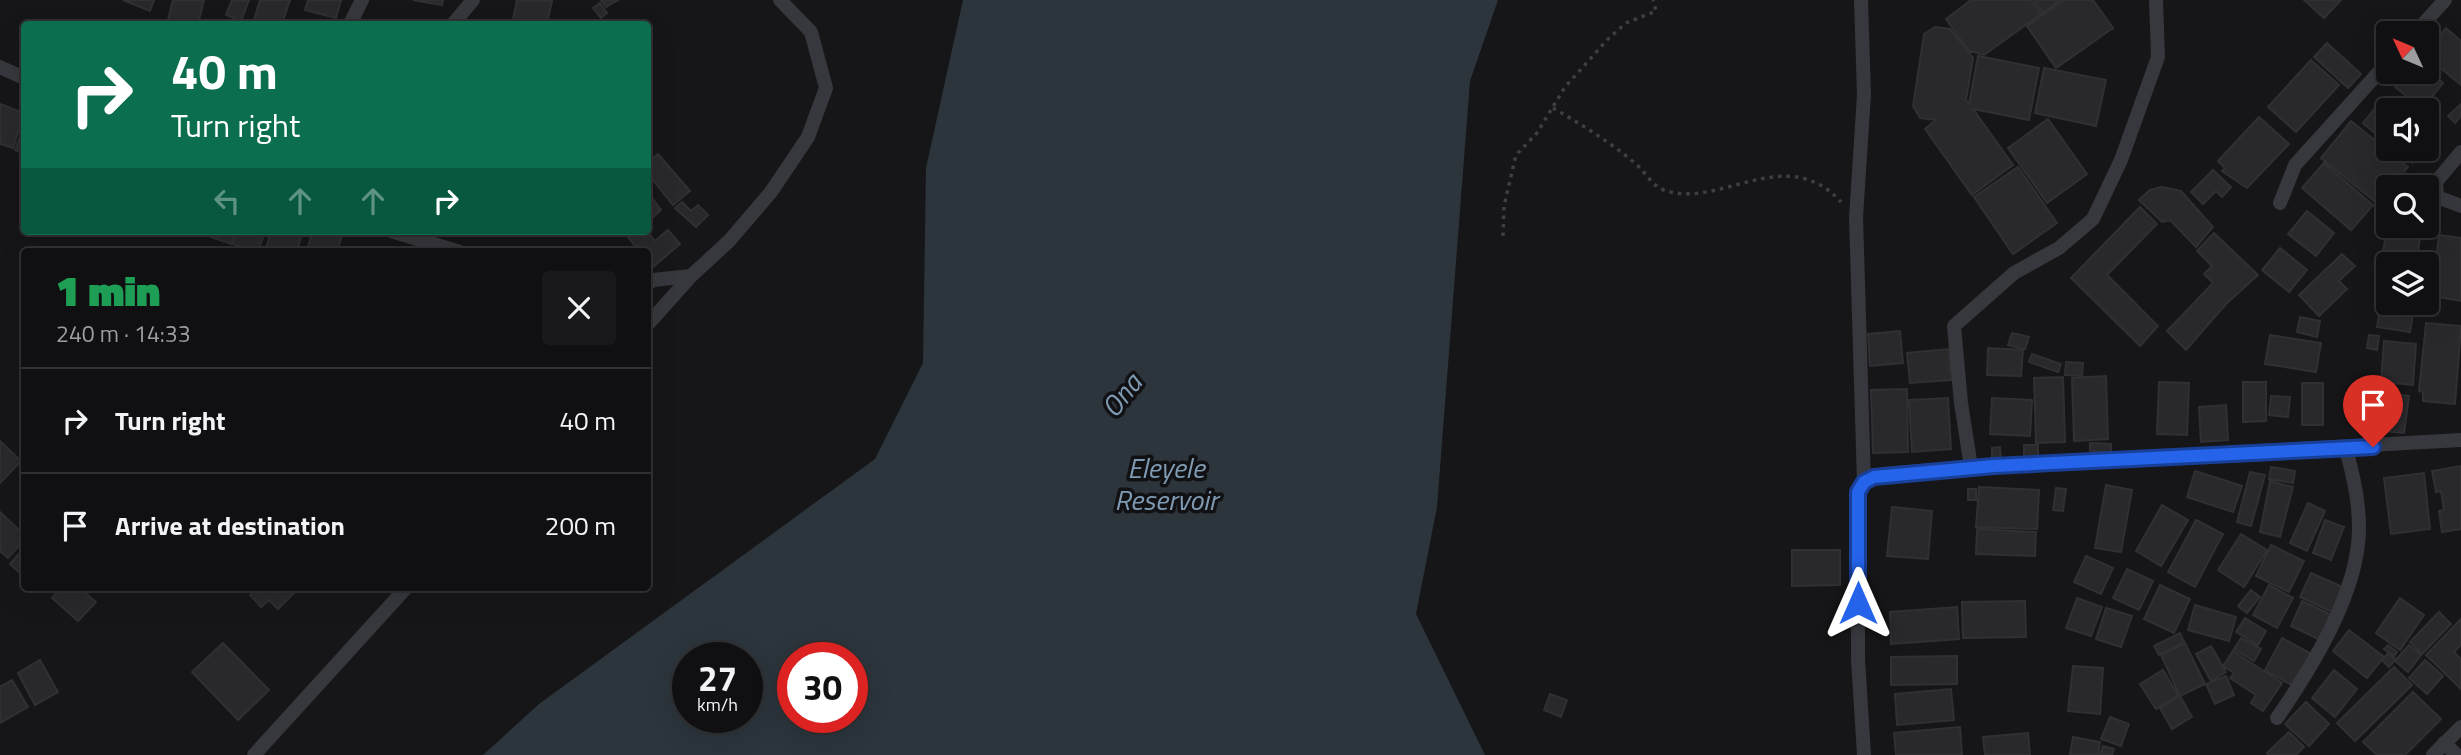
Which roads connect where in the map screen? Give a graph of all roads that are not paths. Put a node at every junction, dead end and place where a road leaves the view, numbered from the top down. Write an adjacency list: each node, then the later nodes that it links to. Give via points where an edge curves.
1 (362, 0): 7 (street)
2 (472, 0): 8 (street)
3 (780, 0): 18 (street, via 811,32 827,88 808,137 771,192)
4 (1861, 0): 24 (street, via 1864,94 1856,217)
5 (2156, 0): 23 (street, via 2158,57 2121,160 2093,219 2059,248 2014,273 1954,326)
6 (2445, 0): 9 (street)
7 (352, 21)
8 (455, 21)
9 (2426, 21)
10 (0, 66): 12 (street)
11 (2376, 75): 14 (street, via 2295,165)
12 (21, 76)
13 (2461, 152): 15 (street, via 2436,182 2437,197)
14 (2280, 203)
15 (2461, 206)
16 (405, 235): 17 (street)
17 (447, 248)
18 (691, 276): 19 (street); 20 (street)
19 (651, 282)
20 (651, 321)
21 (2461, 440): 22 (street)
22 (2346, 449): 23 (street); 26 (street, via 2357,492 2360,531 2350,579 2311,668)
23 (1971, 467): 24 (street, via 1883,474)
24 (1864, 482): 30 (street, via 1858,492 1858,659)
25 (403, 591): 29 (street)
26 (2277, 718)
27 (2461, 727): 28 (street)
28 (2444, 743): 31 (street); 32 (street)
29 (254, 755)
30 (1864, 755)
31 (2433, 755)
32 (2457, 755)

